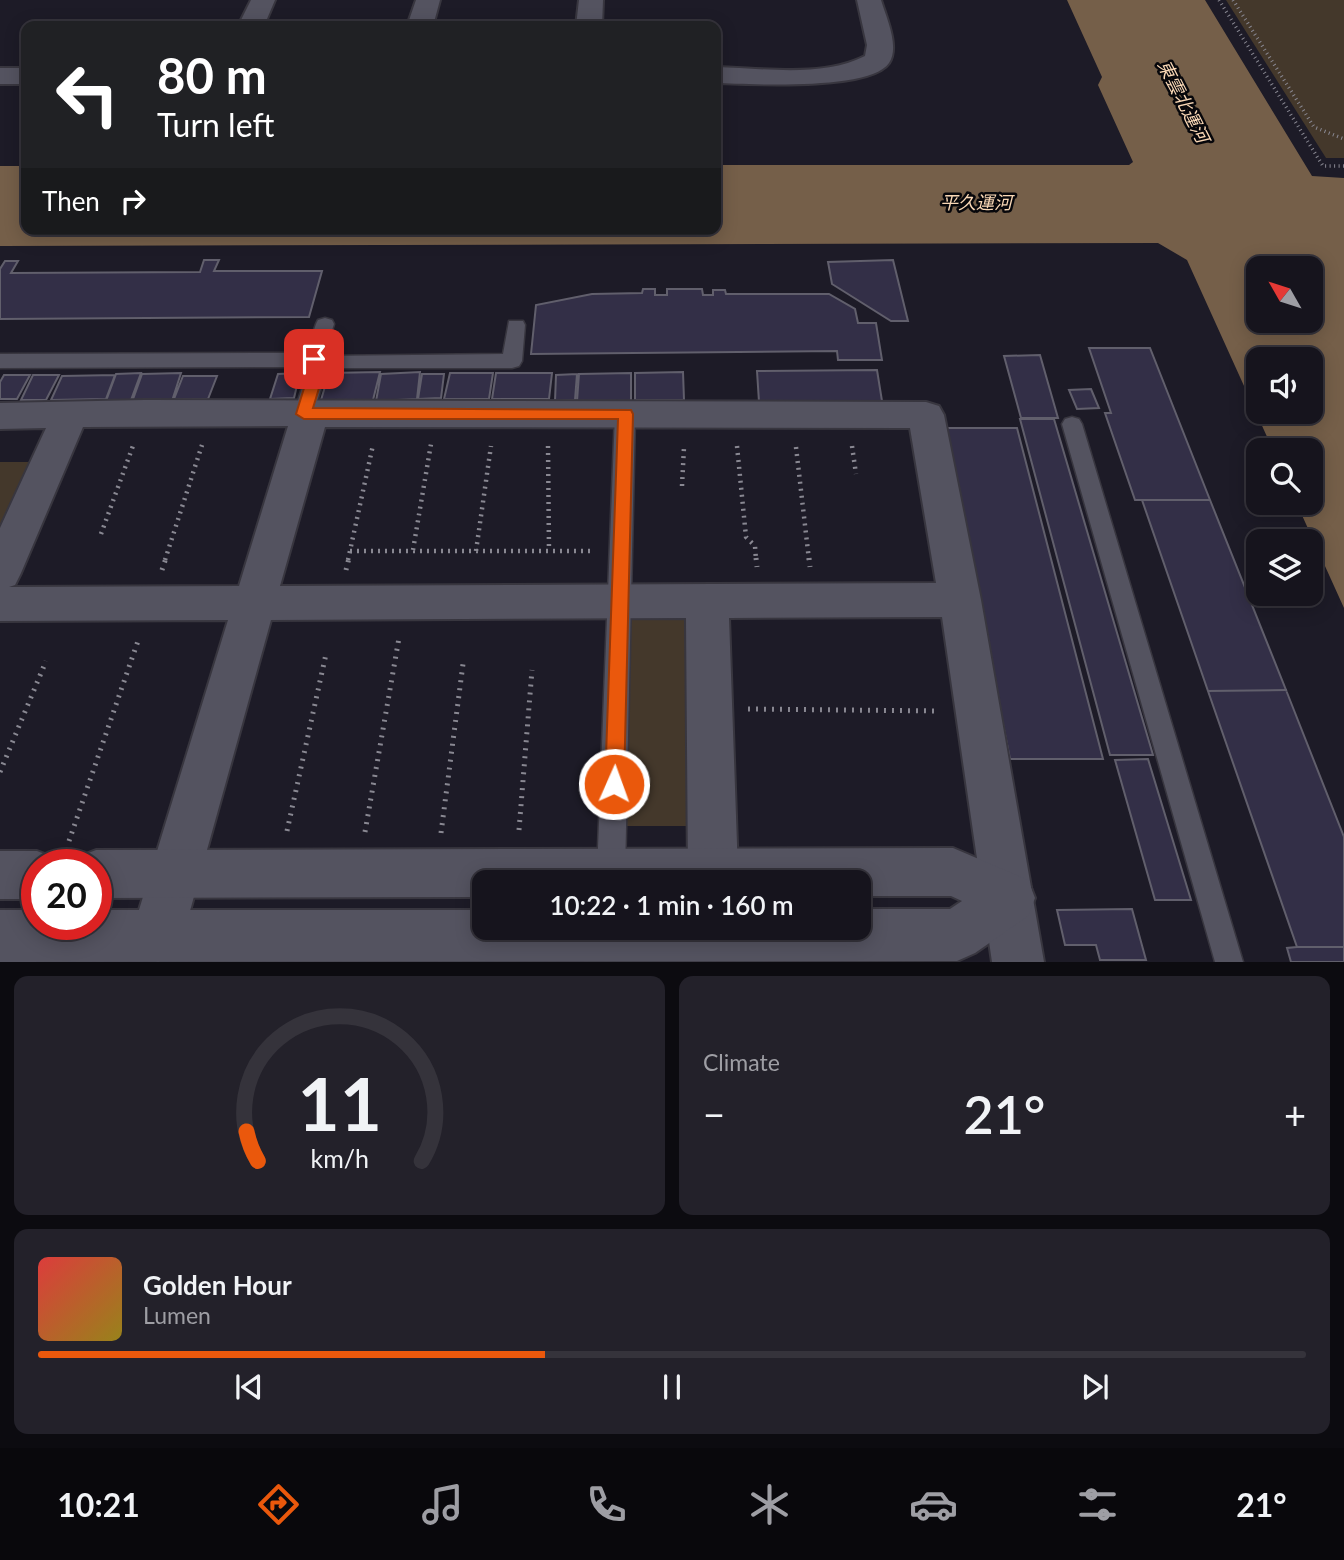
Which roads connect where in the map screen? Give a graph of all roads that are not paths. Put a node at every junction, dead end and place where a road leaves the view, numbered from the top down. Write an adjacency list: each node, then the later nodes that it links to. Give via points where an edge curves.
1 (263, 0): 5 (street)
2 (428, 0): 6 (street)
3 (591, 0): 7 (street)
4 (869, 0): 8 (street, via 880,45 878,60 867,68 846,74)
5 (253, 21)
6 (422, 21)
7 (590, 21)
8 (721, 75)
9 (0, 76): 10 (street)
10 (21, 76)
11 (325, 324): 15 (lane, via 314,359)
12 (516, 325): 15 (lane, via 512,361 331,361)
13 (285, 360): 14 (lane)
14 (0, 361)
15 (317, 372): 16 (lane)
16 (307, 414): 17 (street); 18 (street); 25 (street)
17 (625, 414): 22 (street, via 926,415); 23 (lane)
18 (70, 415): 19 (street); 21 (street)
19 (0, 416)
20 (1072, 424): 41 (lane)
21 (0, 573)
22 (960, 600): 24 (street); 35 (street)
23 (620, 601): 24 (street); 25 (street); 27 (lane)
24 (706, 601): 28 (street)
25 (255, 603): 26 (street); 31 (street)
26 (0, 604)
27 (611, 870)
28 (713, 870)
29 (871, 872): 35 (street, via 953,872)
30 (112, 874): 31 (street)
31 (176, 874): 34 (street); 37 (street)
32 (0, 875): 33 (street)
33 (21, 875)
34 (472, 875)
35 (1010, 898): 39 (street, via 957,935); 40 (street)
36 (0, 936): 38 (street)
37 (157, 936): 38 (street); 39 (street)
38 (57, 941)
39 (539, 941)
40 (1018, 961)
41 (1229, 961)

